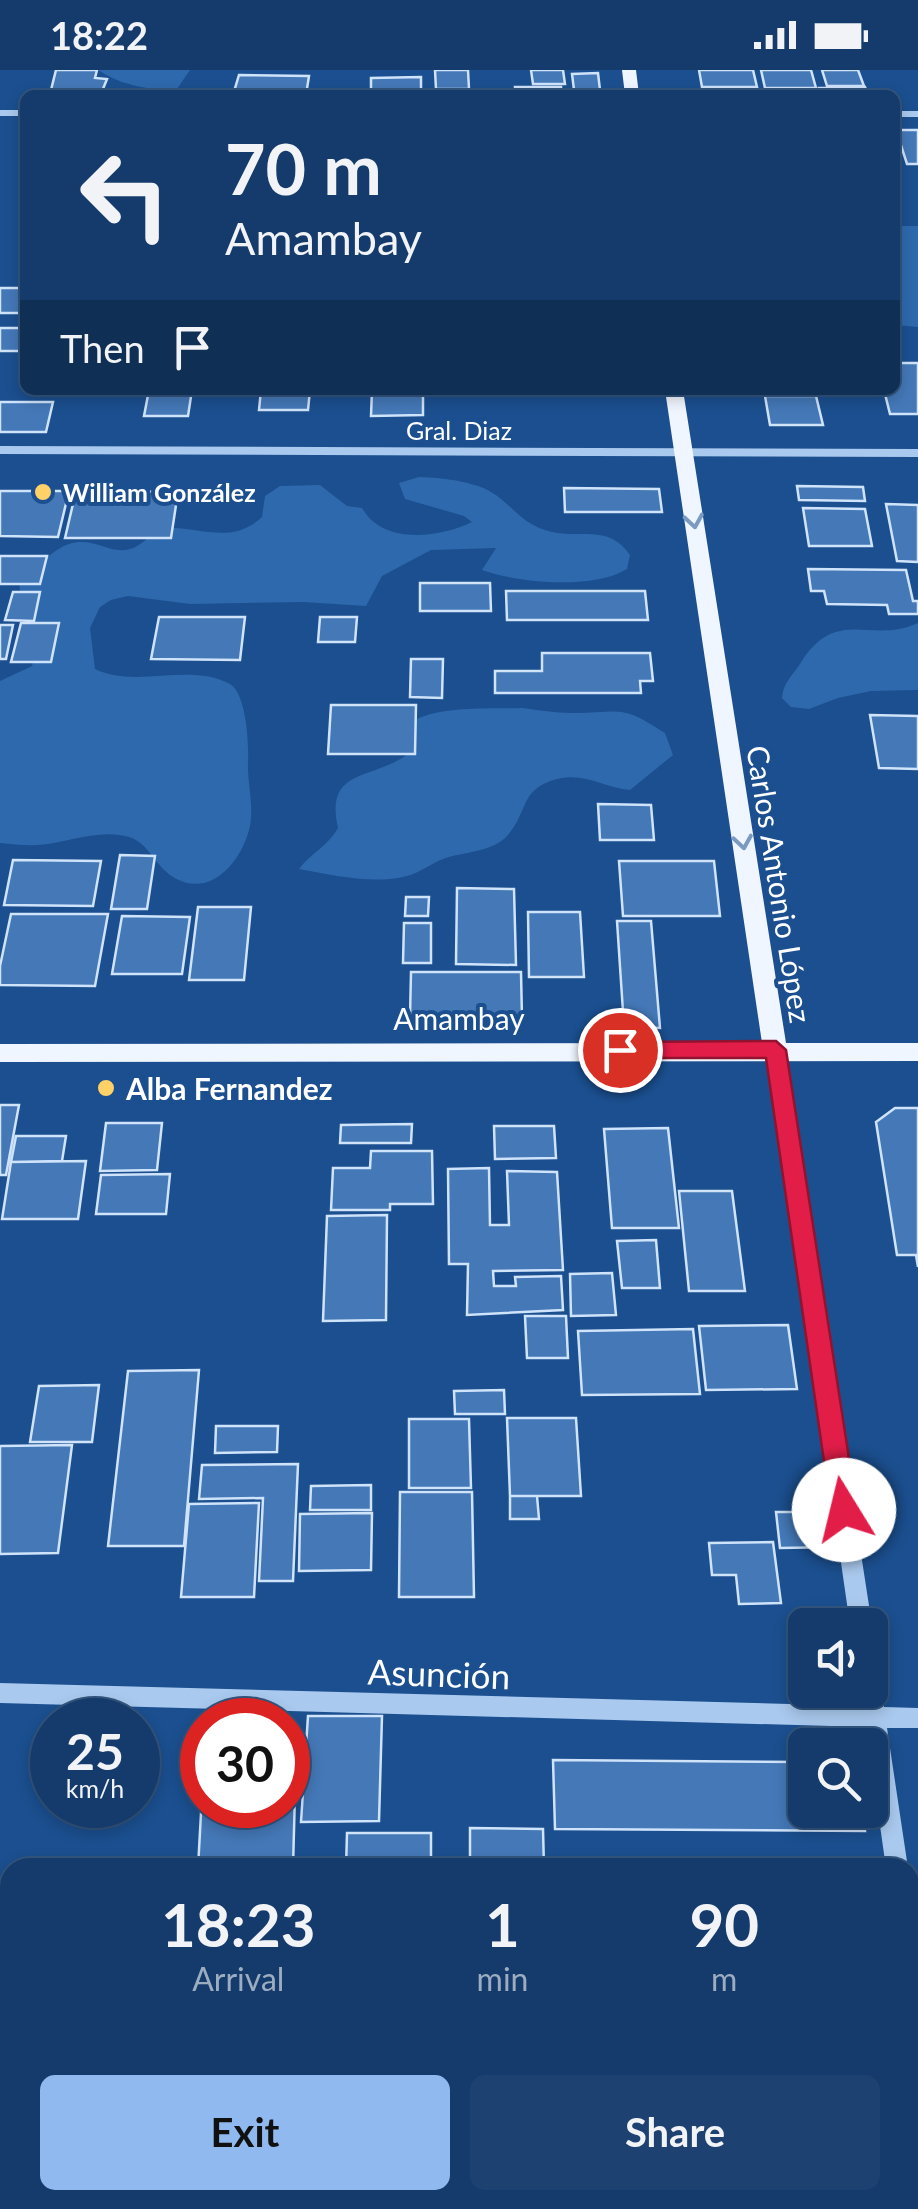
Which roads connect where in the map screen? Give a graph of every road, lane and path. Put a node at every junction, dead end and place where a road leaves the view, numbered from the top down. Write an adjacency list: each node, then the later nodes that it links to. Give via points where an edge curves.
1 (675, 395): 3 (main road, Carlos Antonio López)
2 (0, 450): 3 (street, Gral. Diaz)
3 (683, 453): 4 (street, Gral. Diaz); 5 (main road, Carlos Antonio López, one-way to 5)
4 (918, 453)
5 (776, 1050): 6 (main road, Amambay); 7 (main road, Amambay); 8 (street, Carlos Antonio López)
6 (918, 1052)
7 (0, 1053)
8 (859, 1608)
9 (0, 1693): 11 (street, Asunción)
10 (874, 1708): 11 (street)
11 (876, 1718): 12 (street, Asunción); 13 (street)
12 (918, 1718)
13 (895, 1858)

